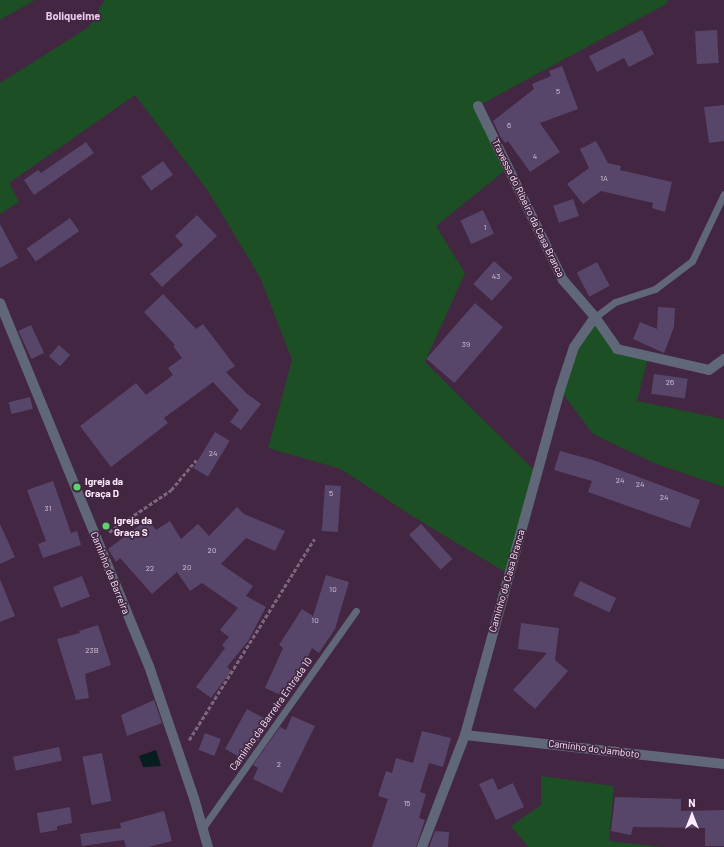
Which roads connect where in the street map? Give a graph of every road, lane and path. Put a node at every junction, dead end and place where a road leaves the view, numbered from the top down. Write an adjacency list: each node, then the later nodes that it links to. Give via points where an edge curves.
1 (478, 106): 4 (street, Travessa do Ribeiro da Casa Branca, via 563,280)
2 (724, 194): 4 (lane, via 692,261 655,289 615,302)
3 (0, 303): 8 (street, Caminho da Barreira)
4 (595, 317): 5 (street, Travessa do Ribeiro da Casa Branca, via 617,349 709,370); 10 (street, Caminho da Casa Branca, via 574,347 554,410)
5 (724, 359)
6 (196, 460): 8 (path, via 171,490)
7 (314, 539): 11 (path)
8 (97, 540): 11 (street, Caminho da Barreira, via 149,666)
9 (356, 612): 13 (lane, Caminho da Barreira Entrada 10)
10 (465, 735): 12 (street, Caminho do Jamboto); 15 (street, Caminho da Casa Branca)
11 (180, 756): 13 (street, Caminho da Barreira)
12 (724, 764)
13 (202, 828): 14 (street, Caminho da Barreira)
14 (208, 847)
15 (422, 847)

